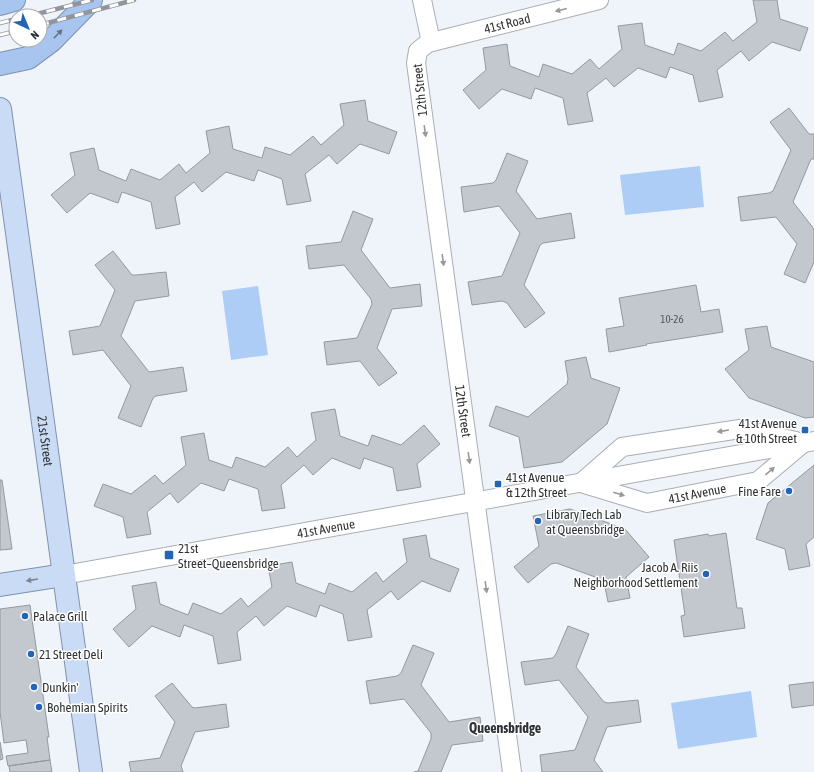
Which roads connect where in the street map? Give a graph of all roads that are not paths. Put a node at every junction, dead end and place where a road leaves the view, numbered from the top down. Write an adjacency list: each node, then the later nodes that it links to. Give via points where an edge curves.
1 (14, 0): 5 (highway)
2 (91, 0): 7 (highway, one-way to 2, via 28,58 51,41)
3 (422, 0): 6 (street, 12th Street)
4 (599, 0): 6 (street, 41st Road, one-way to 6)
5 (0, 4)
6 (425, 47): 11 (street, 12th Street, one-way to 11, via 416,62)
7 (0, 64)
8 (0, 109): 12 (main road, 21st Street)
9 (808, 442): 10 (street, 41st Avenue); 10 (street, one-way to 10, via 740,428 622,447); 10 (street, 41st Avenue, one-way to 9, via 647,503 758,481)
10 (582, 483): 11 (street, 41st Avenue)
11 (475, 502): 12 (street, 41st Avenue); 15 (street, 12th Street, one-way to 15)
12 (64, 575): 13 (main road, 41st Avenue, one-way to 13); 14 (main road, 21st Street)
13 (0, 585)
14 (91, 772)
15 (512, 772)

